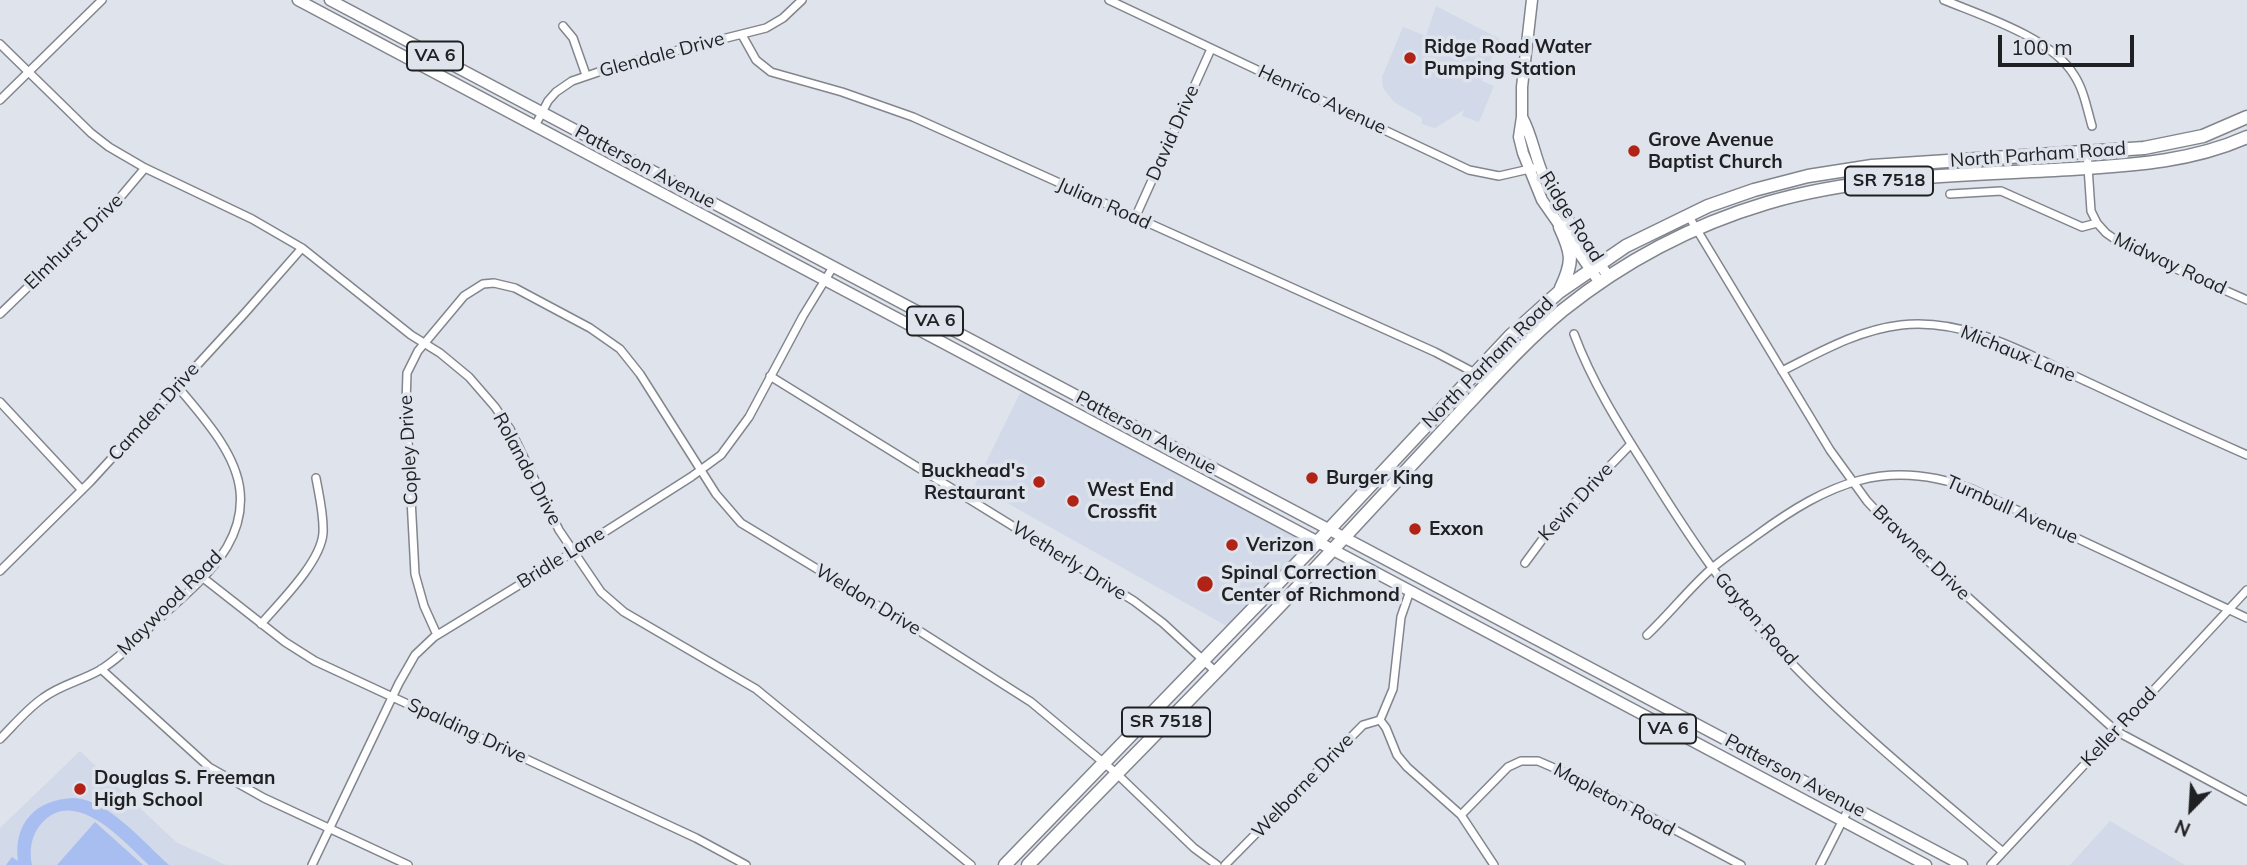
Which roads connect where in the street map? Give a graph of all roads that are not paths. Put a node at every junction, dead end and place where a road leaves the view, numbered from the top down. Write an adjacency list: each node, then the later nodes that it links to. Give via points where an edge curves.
1 (102, 0): 13 (street)
2 (298, 0): 18 (main road, Patterson Avenue / VA 6)
3 (330, 0): 16 (main road, Patterson Avenue / VA 6)
4 (802, 0): 10 (street, Glendale Drive, via 773,24)
5 (1108, 0): 12 (street, Henrico Avenue)
6 (1532, 0): 23 (main road, Ridge Road, via 1519,138)
7 (1944, 0): 8 (street)
8 (1958, 3): 19 (street, via 2031,39 2064,62 2079,84)
9 (563, 26): 14 (street, via 573,38)
10 (742, 35): 14 (street, Glendale Drive); 27 (street, Julian Road, via 756,60 771,72 913,117)
11 (0, 44): 13 (street, Rolando Drive)
12 (1211, 48): 23 (street, Henrico Avenue, via 1469,170 1499,176); 27 (street, David Drive)
13 (29, 71): 15 (street); 22 (street, Rolando Drive, via 91,133)
14 (586, 75): 16 (street, Glendale Drive, via 556,92)
15 (0, 100)
16 (542, 112): 18 (street, Glendale Drive); 33 (main road, Patterson Avenue / VA 6)
17 (2247, 117): 21 (highway, North Parham Road / SR 7518, via 2185,141)
18 (535, 126): 34 (main road, Patterson Avenue / VA 6)
19 (2092, 126)
20 (2247, 137): 24 (highway, North Parham Road / SR 7518, via 2171,161)
21 (2087, 152): 24 (street, Midway Road); 26 (highway, North Parham Road / SR 7518, via 1836,170 1769,185)
22 (145, 168): 31 (street, Rolando Drive); 39 (street, Elmhurst Drive)
23 (1534, 168): 29 (main road, Ridge Road, via 1542,200); 32 (main road, Ridge Road)
24 (2088, 168): 28 (street, Midway Road, via 2090,203); 30 (highway, North Parham Road / SR 7518, via 1850,185 1769,203)
25 (1950, 194): 28 (street, Midway Road, via 2001,191 2082,227)
26 (1688, 215): 30 (street, Brawner Drive); 32 (highway, North Parham Road / SR 7518)
27 (1135, 218): 44 (street, Julian Road)
28 (2097, 223): 37 (street, Midway Road, via 2126,247)
29 (1560, 227): 32 (main road, Ridge Road); 36 (highway, via 1571,257)
30 (1696, 229): 35 (highway, North Parham Road / SR 7518); 43 (street, Brawner Drive)
31 (302, 247): 42 (street, Rolando Drive); 47 (street, Camden Drive)
32 (1595, 266): 35 (main road, Ridge Road); 36 (highway, North Parham Road / SR 7518)
33 (833, 267): 34 (street, Bridle Lane); 55 (main road, Patterson Avenue / VA 6)
34 (825, 280): 45 (street, Bridle Lane); 57 (main road, Patterson Avenue / VA 6)
35 (1604, 280): 46 (highway, North Parham Road / SR 7518, via 1551,320)
36 (1559, 292): 41 (highway, North Parham Road / SR 7518)
37 (2247, 300)
38 (553, 308): 42 (street, Copley Drive, via 515,288 483,284 464,296); 51 (street, Weldon Drive, via 629,358)
39 (0, 314)
40 (1574, 334): 49 (street, Gayton Road)
41 (1510, 336): 44 (highway, North Parham Road / SR 7518); 46 (highway, via 1506,348 1489,366)
42 (425, 343): 59 (street, Rolando Drive, via 468,377 495,407); 69 (street, Copley Drive, via 407,373 406,393 415,574)
43 (1782, 371): 50 (street, Michaux Lane, via 1873,330 1904,324 1942,326 2011,347); 53 (street, Brawner Drive)
44 (1475, 373): 55 (highway, North Parham Road / SR 7518)
45 (770, 376): 51 (street, Bridle Lane, via 736,438); 71 (street, Wetherly Drive, via 1134,601)
46 (1494, 377): 56 (highway, North Parham Road / SR 7518)
47 (177, 386): 54 (street, Camden Drive); 63 (street, Maywood Road, via 220,443 240,492 234,533)
48 (0, 402): 54 (street)
49 (1631, 444): 60 (street, Kevin Drive, via 1553,525); 61 (street, Gayton Road)
50 (2247, 455)
51 (700, 470): 59 (street, Bridle Lane); 78 (street, Weldon Drive, via 741,523 1031,702)
52 (316, 478): 68 (street, via 321,544)
53 (1852, 480): 61 (street, Turnbull Avenue, via 1782,517); 66 (street, Turnbull Avenue, via 1916,475 1955,483); 76 (street, Brawner Drive, via 1917,554)
54 (82, 490): 62 (street, Camden Drive)
55 (1328, 529): 56 (main road, Patterson Avenue / VA 6); 57 (highway, North Parham Road / SR 7518)
56 (1344, 538): 58 (highway, North Parham Road / SR 7518); 81 (main road, Patterson Avenue / VA 6)
57 (1317, 542): 58 (main road, Patterson Avenue / VA 6); 71 (highway, North Parham Road / SR 7518)
58 (1333, 550): 65 (main road, Patterson Avenue / VA 6); 73 (highway, North Parham Road / SR 7518)
59 (573, 552): 69 (street, Bridle Lane); 89 (street, Rolando Drive, via 614,604 756,689)
60 (1525, 563)
61 (1712, 569): 70 (street, Turnbull Avenue); 85 (street, Gayton Road, via 1778,649 1891,758)
62 (0, 571)
63 (202, 577): 68 (street, Spalding Drive); 72 (street, Maywood Road)
64 (2247, 590): 66 (street, Keller Road)
65 (1410, 591): 75 (street, via 1401,617 1393,689); 83 (main road, Patterson Avenue / VA 6)
66 (2230, 609): 67 (street, Turnbull Avenue); 76 (street, Keller Road)
67 (2247, 618)
68 (261, 624): 74 (street, Spalding Drive, via 315,661)
69 (437, 635): 74 (street, Bridle Lane, via 415,655)
70 (1647, 635)
71 (1203, 659): 73 (street, Wetherly Drive); 78 (highway, North Parham Road / SR 7518)
72 (101, 669): 77 (street, Maywood Road, via 43,698); 84 (street, via 209,767)
73 (1215, 671): 79 (highway, North Parham Road / SR 7518)
74 (392, 696): 84 (street, Bridle Lane); 88 (street, Spalding Drive)
75 (1380, 720): 82 (street, via 1406,767); 93 (street, Welborne Drive, via 1363,725)
76 (2116, 731): 80 (street, Brawner Drive); 85 (street, Keller Road)
77 (0, 739)
78 (1102, 763): 79 (street, Weldon Drive); 90 (highway, North Parham Road / SR 7518)
79 (1116, 773): 91 (highway, North Parham Road / SR 7518); 92 (street, Weldon Drive)
80 (2247, 802)
81 (1850, 806): 83 (street); 98 (main road, Patterson Avenue / VA 6)
82 (1461, 815): 94 (street); 95 (street, Mapleton Road, via 1508,767 1538,761)
83 (1842, 821): 96 (street); 97 (main road, Patterson Avenue / VA 6)
84 (330, 828): 86 (street, Bridle Lane); 87 (street)
85 (2003, 852): 99 (street, Keller Road)
86 (312, 865)
87 (408, 865)
88 (746, 865)
89 (971, 865)
90 (1005, 865)
91 (1028, 865)
92 (1217, 865)
93 (1225, 865)
94 (1494, 865)
95 (1741, 865)
96 (1820, 865)
97 (1926, 865)
98 (1962, 865)
99 (1991, 865)

